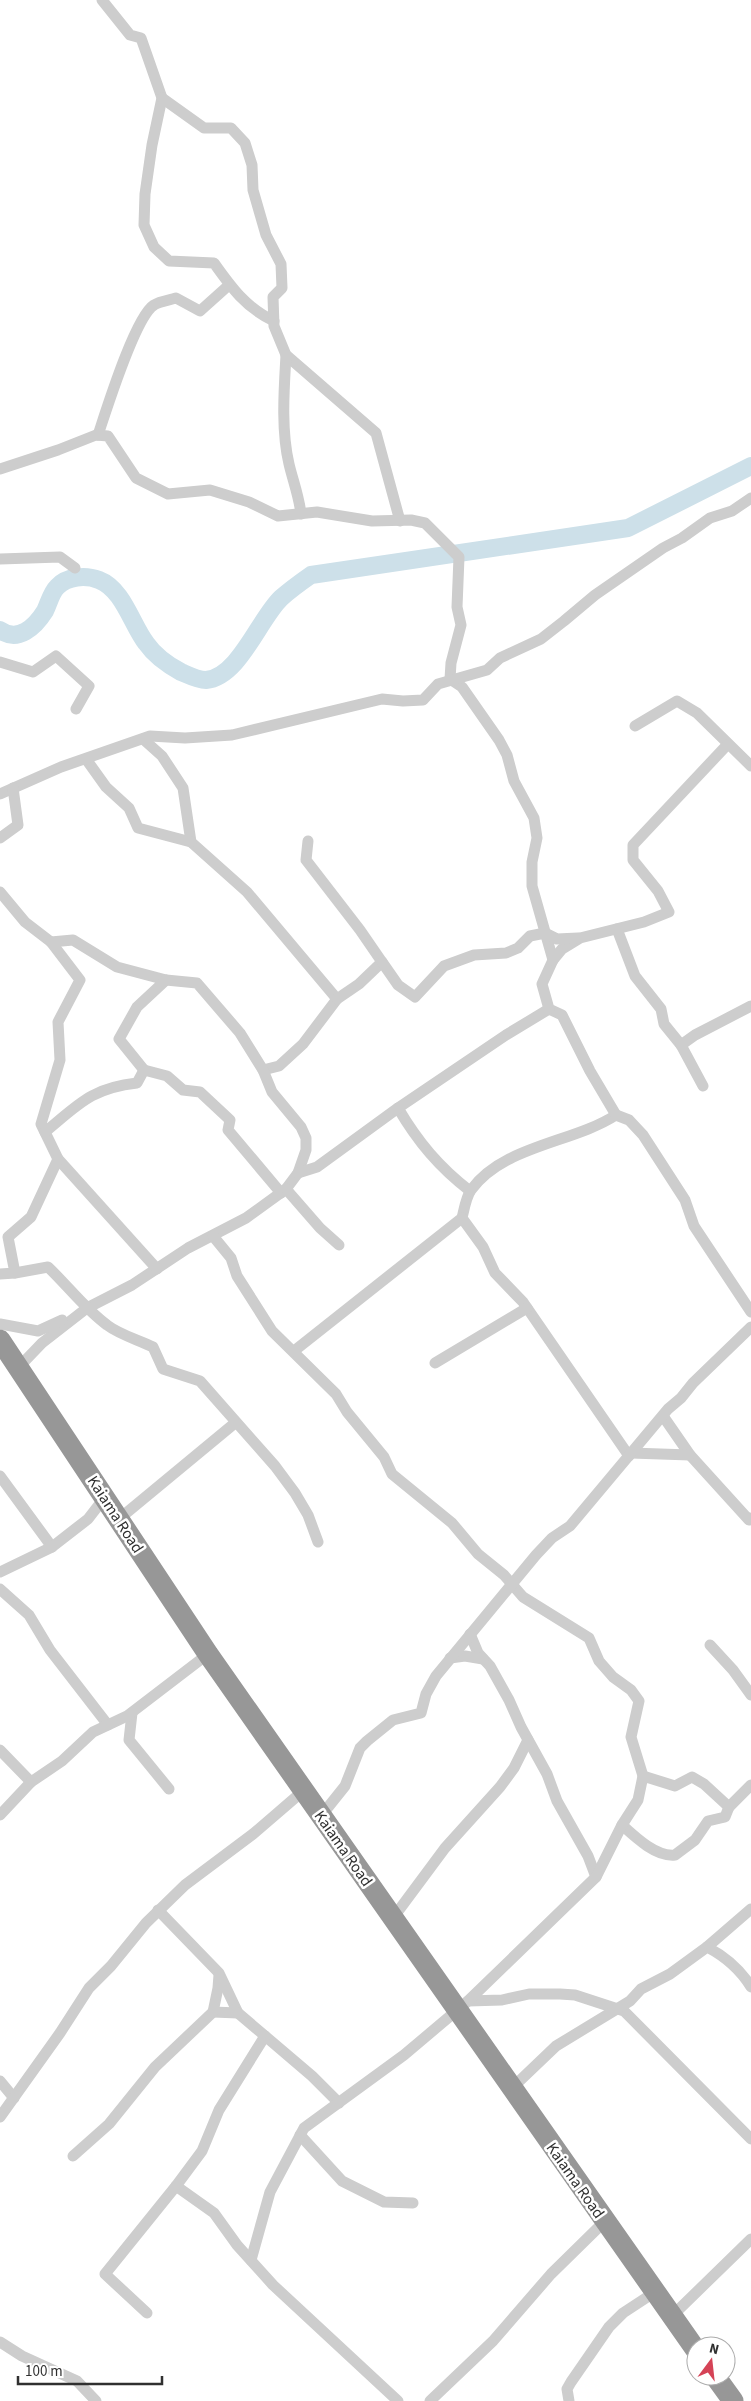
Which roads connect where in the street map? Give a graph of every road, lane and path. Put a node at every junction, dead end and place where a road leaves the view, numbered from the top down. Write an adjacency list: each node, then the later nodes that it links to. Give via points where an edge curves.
1 (102, 0): 2 (street, via 130,35 141,38)
2 (162, 98): 3 (street, via 152,145 144,225 154,247 169,261 214,262); 4 (street, via 204,128 231,128 245,142 252,165 253,190 266,235 281,264 282,288 273,298)
3 (229, 285): 4 (street, via 258,313); 6 (street, via 200,311 176,298 154,305 137,328)
4 (274, 320): 5 (street)
5 (286, 355): 9 (street, via 285,439); 10 (street, via 376,433)
6 (98, 435): 7 (street); 9 (street, via 108,436 136,478 168,494 210,490 249,502 278,516)
7 (0, 469)
8 (751, 498): 14 (street, via 732,511 710,518 663,548 595,595 540,639 500,658 487,670)
9 (301, 514): 10 (street, via 317,512 372,521)
10 (400, 521): 14 (street, via 426,523 459,557 457,607 461,625)
11 (0, 559): 12 (street, via 60,557)
12 (75, 568)
13 (0, 662): 15 (street, via 33,672 56,656 89,686)
14 (450, 680): 17 (street, via 438,684 422,700 382,699 232,735); 28 (street, via 462,686 499,740 514,781 534,818 537,834 532,886)
15 (76, 709)
16 (634, 726): 18 (street, via 677,700 697,712)
17 (143, 738): 19 (street); 25 (street, via 162,756 183,788)
18 (727, 745): 20 (street); 27 (street, via 633,845 633,860 658,891 669,912)
19 (86, 759): 21 (street); 25 (street, via 106,787 129,808 138,828)
20 (751, 766)
21 (13, 788): 22 (street); 23 (street, via 18,825)
22 (0, 794)
23 (0, 838)
24 (308, 841): 32 (street, via 306,860)
25 (191, 842): 34 (street, via 247,892)
26 (0, 892): 30 (street, via 25,922)
27 (617, 929): 29 (street); 37 (street, via 635,976 661,1009 664,1024)
28 (546, 933): 29 (street, via 557,939); 31 (street); 32 (street, via 530,936 518,948 506,953 474,955 444,966 415,997 398,985)
29 (580, 938): 31 (street, via 562,949)
30 (51, 942): 33 (street, via 73,940 117,968); 43 (street, via 80,980 58,1022 60,1060 41,1124)
31 (553, 960): 36 (street, via 542,984)
32 (382, 962): 34 (street)
33 (166, 980): 38 (street, via 137,1007 119,1039); 39 (street, via 198,983 236,1028)
34 (337, 999): 39 (street, via 303,1044 279,1066)
35 (751, 1006): 37 (street)
36 (549, 1009): 41 (street); 42 (street, via 562,1014)
37 (681, 1045): 40 (street)
38 (144, 1070): 43 (street, via 137,1083 116,1085 92,1094); 46 (street, via 167,1076 183,1090 200,1092 230,1120 228,1130)
39 (263, 1070): 45 (street, via 272,1092 301,1127 306,1138 306,1150)
40 (703, 1086)
41 (398, 1108): 45 (street, via 317,1167); 47 (street, via 415,1138 447,1174)
42 (616, 1115): 47 (street, via 604,1123 526,1151 485,1174); 56 (street, via 629,1120 643,1135 685,1200 694,1226)
43 (45, 1132): 44 (street)
44 (58, 1159): 51 (street); 52 (street, via 31,1217 8,1237)
45 (298, 1173): 46 (street)
46 (284, 1191): 49 (street); 50 (street)
47 (470, 1191): 48 (street)
48 (462, 1218): 55 (street, via 483,1247 495,1273); 60 (street)
49 (213, 1236): 51 (street); 60 (street, via 230,1258 272,1331)
50 (339, 1245)
51 (157, 1269): 54 (street)
52 (15, 1273): 53 (street); 54 (street, via 48,1267)
53 (0, 1274)
54 (87, 1308): 57 (street, via 38,1332); 62 (street, via 49,1336); 64 (street, via 109,1326 153,1347 163,1369 200,1380)
55 (527, 1308): 61 (street); 65 (street)
56 (751, 1312)
57 (0, 1324)
58 (751, 1327): 63 (street)
59 (0, 1340): 62 (highway, Kaiama Road)
60 (294, 1351): 74 (street, via 336,1394 384,1457 392,1474 452,1523 478,1554)
61 (435, 1363)
62 (18, 1368): 68 (highway, Kaiama Road)
63 (662, 1416): 65 (street); 66 (street)
64 (235, 1423): 70 (street); 71 (street, via 295,1493)
65 (630, 1454): 66 (street); 74 (street, via 570,1526 536,1554)
66 (690, 1454): 69 (street, via 749,1520)
67 (0, 1476): 72 (street)
68 (104, 1497): 70 (highway, Kaiama Road); 72 (street, via 88,1519)
69 (751, 1518)
70 (119, 1519): 78 (highway, Kaiama Road)
71 (318, 1542)
72 (52, 1547): 73 (street)
73 (0, 1572)
74 (513, 1585): 76 (street); 86 (street, via 533,1604 589,1638 599,1661 639,1701 631,1737)
75 (0, 1589): 83 (street, via 29,1615 50,1650)
76 (470, 1634): 79 (street); 80 (street)
77 (710, 1645): 81 (street)
78 (208, 1654): 82 (street); 90 (highway, Kaiama Road)
79 (450, 1658): 80 (street); 93 (street, via 430,1685 421,1713 393,1720 376,1731 360,1748 345,1786)
80 (483, 1659): 84 (street, via 500,1683)
81 (751, 1695)
82 (132, 1712): 83 (street); 89 (street, via 129,1740)
83 (108, 1725): 87 (street, via 93,1732 62,1761)
84 (528, 1740): 95 (street); 98 (street, via 500,1787 445,1848)
85 (0, 1750): 87 (street)
86 (643, 1776): 91 (street, via 675,1786 692,1777); 94 (street, via 638,1800)
87 (31, 1782): 92 (street)
88 (751, 1786): 91 (street)
89 (169, 1788)
90 (303, 1791): 93 (highway, Kaiama Road); 97 (street)
91 (729, 1807): 94 (street, via 725,1816 708,1821 695,1840 675,1855 662,1854)
92 (0, 1815)
93 (321, 1816): 98 (highway, Kaiama Road)
94 (622, 1825): 95 (street)
95 (596, 1877): 102 (street)
96 (751, 1908): 99 (street)
97 (158, 1910): 100 (street); 109 (street, via 89,1988)
98 (393, 1918): 102 (highway, Kaiama Road)
99 (707, 1947): 101 (street, via 739,1969); 103 (street)
100 (218, 1973): 104 (street); 105 (street)
101 (751, 1987)
102 (462, 2006): 103 (street, via 529,1994 560,1994 575,1995); 108 (highway, Kaiama Road); 110 (street, via 404,2055)
103 (617, 2008): 108 (street, via 556,2046); 113 (street, via 630,2015)
104 (213, 2012): 105 (street); 114 (street, via 155,2067 109,2124)
105 (238, 2013): 106 (street)
106 (264, 2036): 110 (street, via 312,2076); 115 (street, via 219,2110 202,2151)
107 (0, 2081): 109 (street)
108 (511, 2088): 117 (highway, Kaiama Road)
109 (14, 2098): 111 (street)
110 (338, 2103): 112 (street, via 304,2128)
111 (0, 2117)
112 (300, 2135): 116 (street, via 342,2181 384,2202); 119 (street, via 270,2192)
113 (751, 2139)
114 (73, 2156)
115 (176, 2186): 119 (street, via 214,2214); 121 (street, via 105,2274)
116 (413, 2204)
117 (605, 2221): 120 (highway, Kaiama Road); 127 (street, via 551,2274 493,2341)
118 (751, 2239): 122 (street)
119 (251, 2260): 126 (street, via 273,2285)
120 (655, 2292): 122 (highway, Kaiama Road); 128 (street, via 608,2327 567,2389)
121 (147, 2314)
122 (672, 2316): 123 (highway, Kaiama Road)
123 (686, 2336)
124 (0, 2342): 125 (street, via 22,2356 77,2381)
125 (96, 2401)
126 (398, 2401)
127 (430, 2401)
128 (569, 2401)

